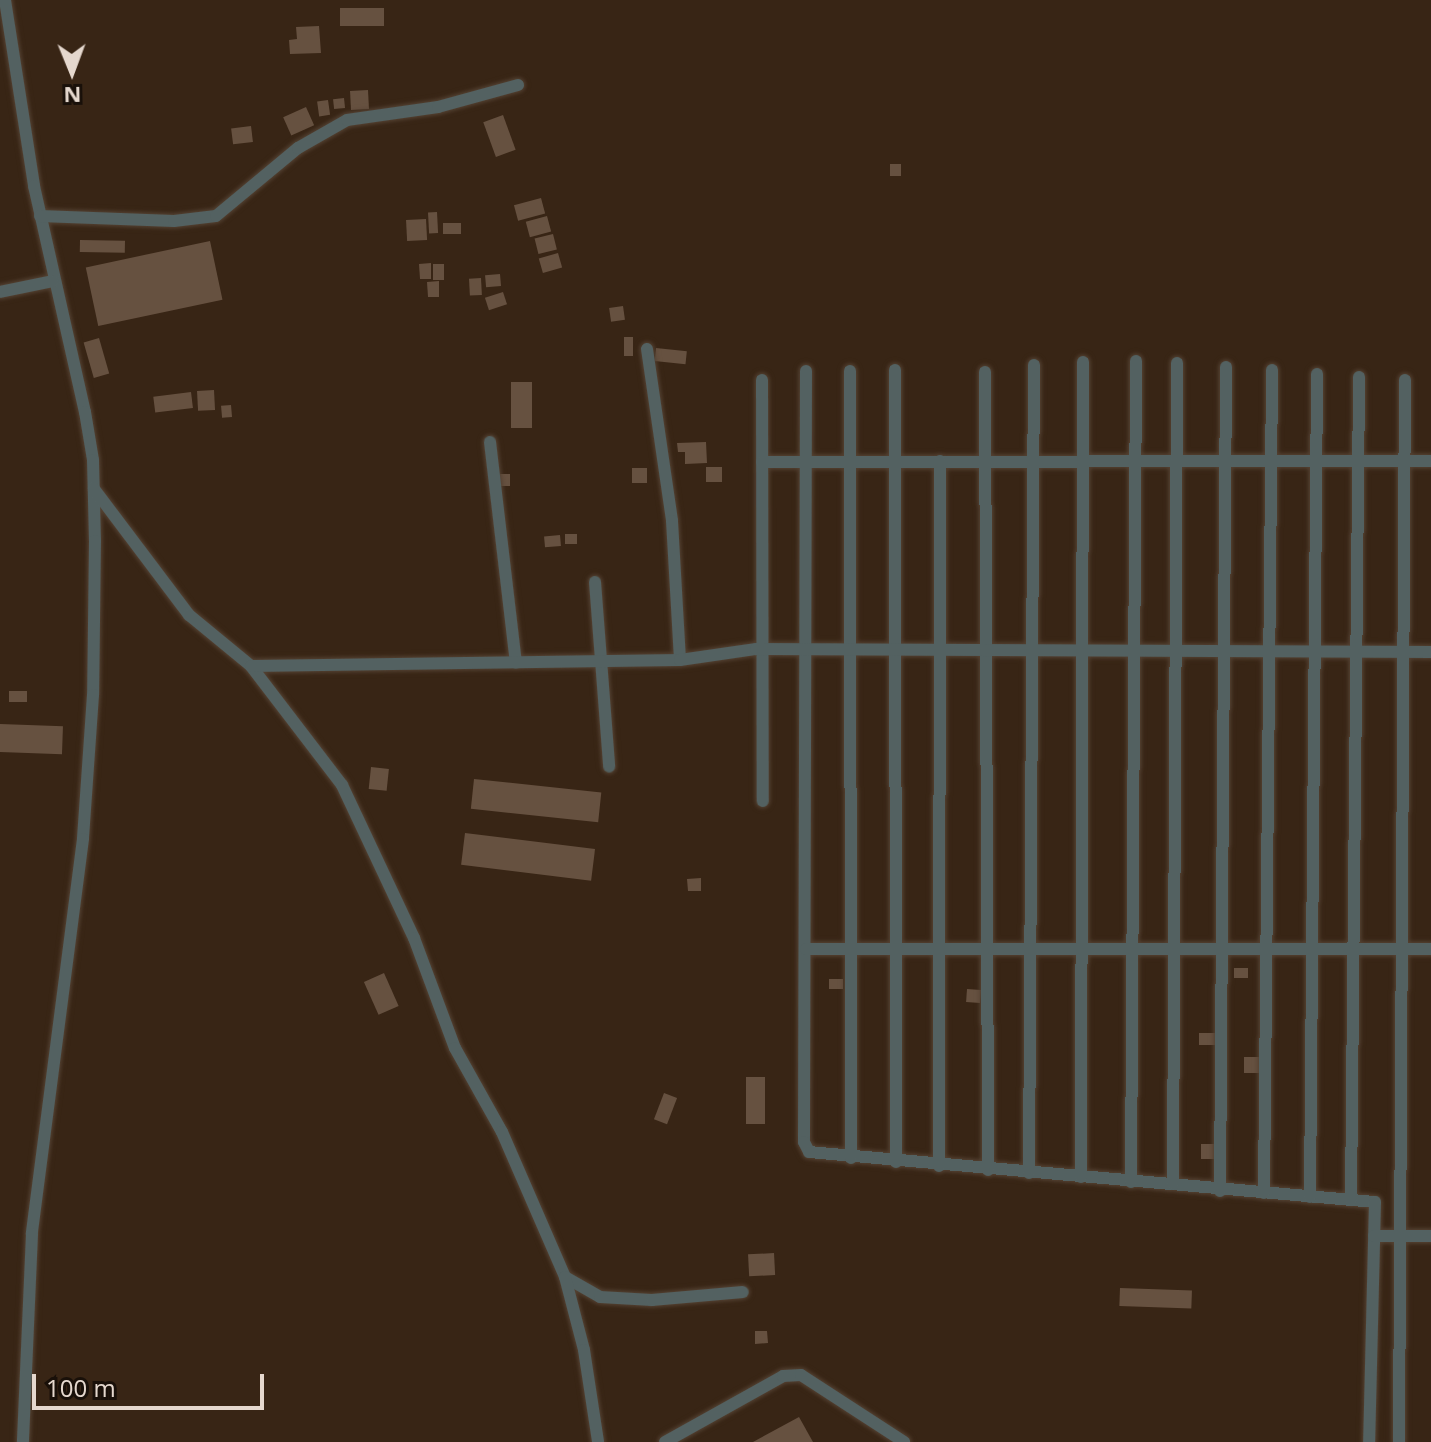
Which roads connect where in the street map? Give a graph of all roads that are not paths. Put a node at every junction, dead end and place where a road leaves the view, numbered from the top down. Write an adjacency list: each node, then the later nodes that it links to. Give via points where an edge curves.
1 (5, 0): 3 (street)
2 (518, 85): 3 (street, via 438,107 347,120 298,148 216,216 174,221)
3 (40, 216): 4 (street)
4 (53, 281): 5 (street); 38 (street, via 85,412)
5 (0, 292)
6 (647, 349): 56 (street, via 672,521)
7 (1136, 361): 29 (street)
8 (1083, 362): 28 (street)
9 (1177, 363): 30 (street)
10 (1034, 365): 27 (street)
11 (1226, 367): 31 (street)
12 (895, 370): 24 (street)
13 (1272, 370): 32 (street)
14 (806, 371): 22 (street)
15 (850, 371): 23 (street)
16 (985, 372): 26 (street)
17 (1317, 374): 33 (street)
18 (1359, 377): 34 (street)
19 (762, 380): 37 (street)
20 (1405, 380): 35 (street)
21 (490, 442): 58 (street)
22 (806, 461): 23 (street); 37 (street); 41 (street)
23 (850, 461): 24 (street); 42 (street)
24 (895, 461): 25 (street); 43 (street)
25 (940, 461): 26 (street); 44 (street)
26 (986, 461): 27 (street); 45 (street)
27 (1033, 461): 28 (street); 46 (street)
28 (1082, 461): 29 (street); 47 (street)
29 (1134, 461): 30 (street); 48 (street)
30 (1178, 461): 31 (street); 49 (street)
31 (1225, 461): 32 (street); 50 (street)
32 (1271, 461): 33 (street); 51 (street)
33 (1317, 461): 34 (street); 52 (street)
34 (1358, 461): 35 (street); 53 (street)
35 (1404, 461): 36 (street); 54 (street)
36 (1431, 461)
37 (762, 462): 40 (street)
38 (94, 489): 59 (street, via 189,615); 94 (street, via 93,695 84,825 32,1234)
39 (595, 582): 57 (street)
40 (762, 649): 41 (street); 56 (street); 61 (street)
41 (806, 649): 42 (street); 63 (street)
42 (851, 649): 43 (street); 62 (street)
43 (895, 650): 44 (street); 64 (street)
44 (939, 650): 45 (street); 65 (street)
45 (986, 650): 46 (street); 66 (street)
46 (1032, 650): 47 (street); 67 (street)
47 (1080, 650): 48 (street); 68 (street)
48 (1130, 650): 49 (street); 69 (street)
49 (1179, 651): 50 (street); 70 (street)
50 (1223, 651): 51 (street); 71 (street)
51 (1269, 651): 52 (street); 72 (street)
52 (1316, 651): 53 (street); 73 (street)
53 (1357, 652): 54 (street); 74 (street)
54 (1403, 652): 55 (street); 75 (street)
55 (1431, 652)
56 (680, 660): 57 (street)
57 (601, 661): 58 (street); 60 (street)
58 (516, 662): 59 (street)
59 (251, 666): 92 (street, via 342,785 371,838 455,1048 502,1132)
60 (609, 766)
61 (763, 801)
62 (851, 948): 63 (street); 64 (street); 77 (street)
63 (806, 949): 77 (street, via 804,1142 809,1152)
64 (895, 949): 65 (street); 78 (street)
65 (939, 949): 66 (street); 79 (street)
66 (987, 949): 67 (street); 80 (street)
67 (1030, 949): 68 (street); 81 (street)
68 (1080, 949): 69 (street); 82 (street)
69 (1132, 949): 70 (street); 83 (street)
70 (1176, 949): 71 (street); 84 (street)
71 (1223, 949): 72 (street); 85 (street)
72 (1267, 949): 73 (street); 86 (street)
73 (1314, 949): 74 (street); 87 (street)
74 (1353, 949): 75 (street); 88 (street)
75 (1402, 949): 76 (street); 90 (street)
76 (1431, 949)
77 (851, 1158): 78 (street)
78 (896, 1162): 79 (street)
79 (939, 1166): 80 (street)
80 (988, 1170): 81 (street)
81 (1029, 1173): 82 (street)
82 (1081, 1177): 83 (street)
83 (1131, 1182): 84 (street)
84 (1173, 1184): 85 (street)
85 (1220, 1190): 86 (street)
86 (1264, 1193): 87 (street)
87 (1310, 1197): 88 (street)
88 (1351, 1200): 89 (street, via 1375,1202)
89 (1374, 1236): 90 (street); 98 (street)
90 (1400, 1236): 91 (street); 99 (street)
91 (1431, 1236)
92 (565, 1277): 93 (street, via 600,1297 652,1300); 95 (street, via 584,1350)
93 (743, 1292)
94 (23, 1442)
95 (598, 1442)
96 (665, 1442): 97 (street, via 783,1376 801,1375)
97 (904, 1442)
98 (1369, 1442)
99 (1399, 1442)

